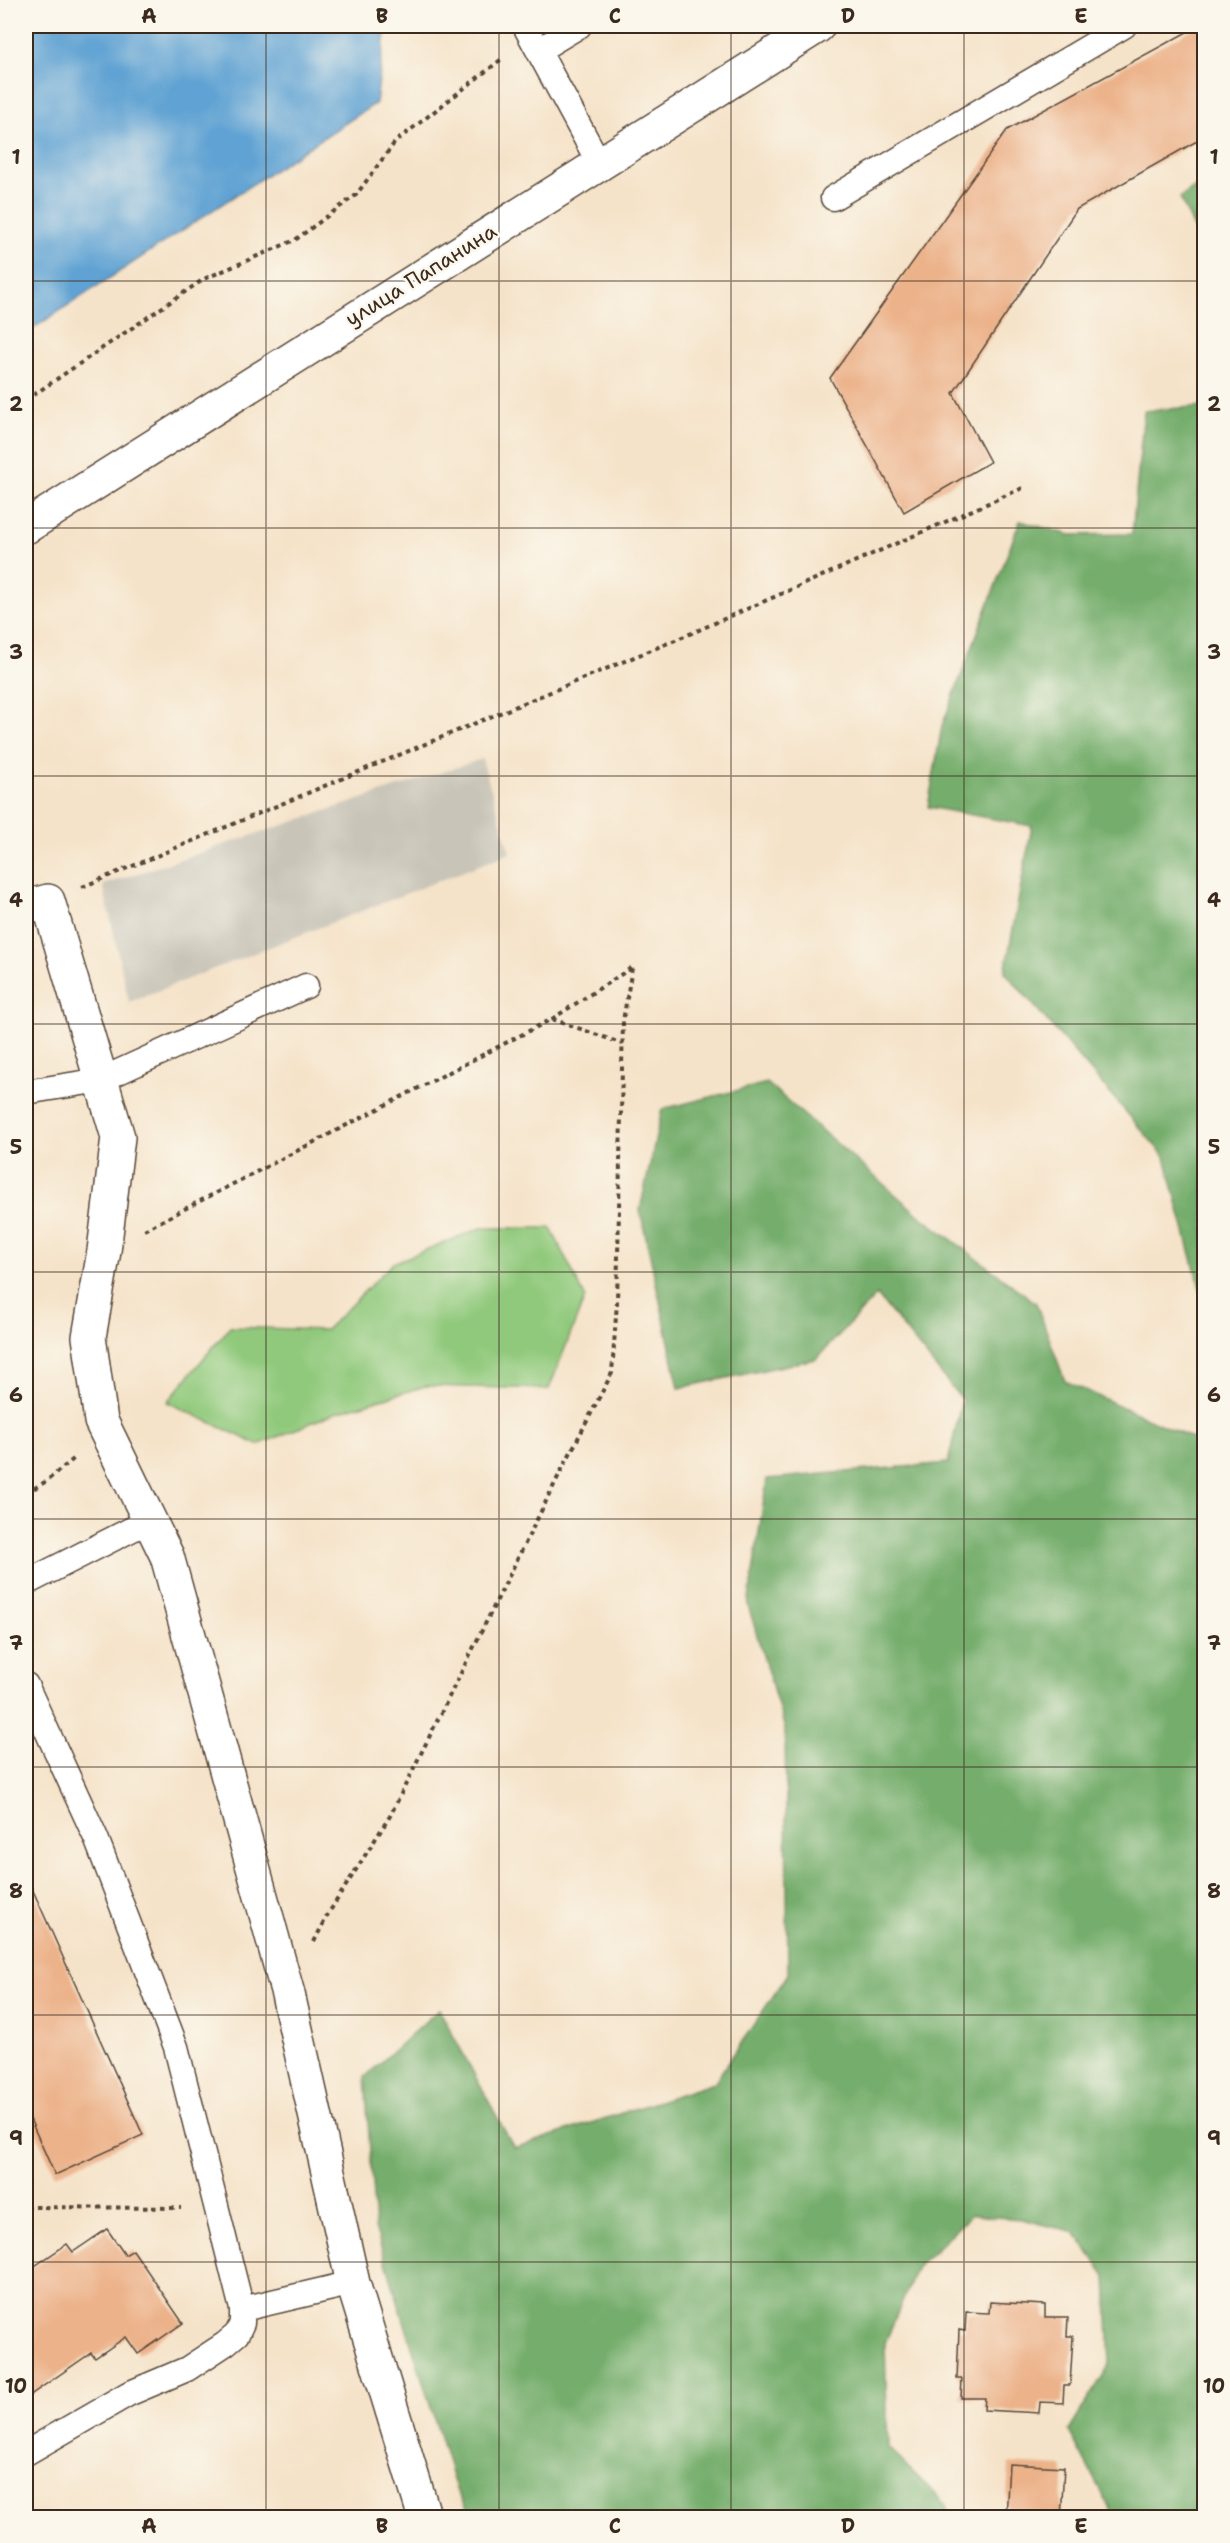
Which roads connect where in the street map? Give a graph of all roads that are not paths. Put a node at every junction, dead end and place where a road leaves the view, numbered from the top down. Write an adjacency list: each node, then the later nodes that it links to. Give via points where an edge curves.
1 (579, 26): 4 (lane)
2 (818, 26): 5 (street, улица Папанина)
3 (1124, 26): 6 (lane)
4 (532, 37): 5 (lane)
5 (599, 163): 7 (street, улица Папанина)
6 (833, 198)
7 (26, 527)
8 (37, 904): 10 (street)
9 (306, 986): 10 (lane)
10 (101, 1080): 11 (lane); 12 (street, via 118,1137 89,1337 101,1420)
11 (26, 1092)
12 (150, 1520): 13 (lane); 15 (street, via 167,1556 288,1994)
13 (26, 1583)
14 (26, 1685): 16 (lane, via 96,1838 176,2047)
15 (353, 2283): 16 (lane); 18 (street)
16 (242, 2309): 17 (lane, via 240,2328 225,2344 187,2369 128,2394)
17 (26, 2453)
18 (425, 2517)

